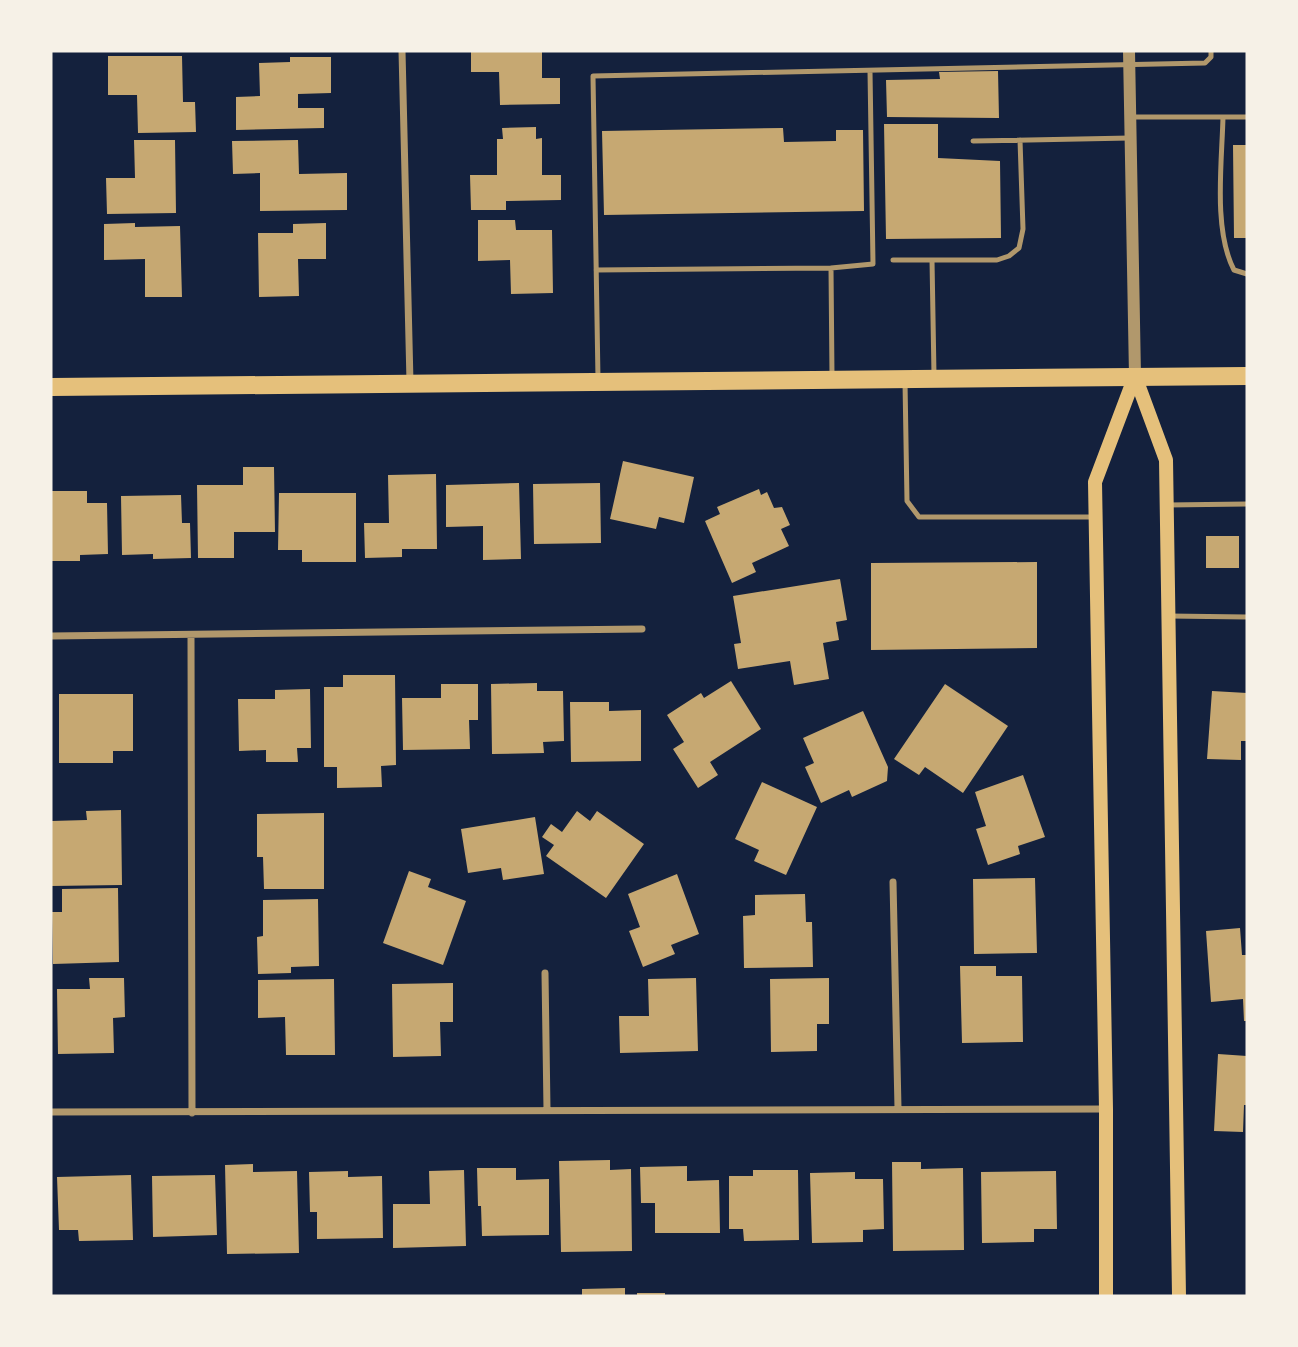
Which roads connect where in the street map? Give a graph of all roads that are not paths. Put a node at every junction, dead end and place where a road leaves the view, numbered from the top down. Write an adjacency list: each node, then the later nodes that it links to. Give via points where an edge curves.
1 (402, 51): 23 (street)
2 (1129, 51): 4 (street)
3 (1211, 51): 4 (lane, via 1205,63)
4 (1129, 66): 5 (lane); 6 (street)
5 (870, 71): 14 (lane, via 873,264); 15 (lane, via 593,76)
6 (1130, 117): 7 (lane); 9 (street)
7 (1223, 117): 8 (lane); 16 (lane, via 1221,229 1234,270)
8 (1247, 117)
9 (1130, 138): 10 (lane); 17 (street)
10 (1020, 140): 11 (lane); 13 (lane, via 1023,229 1019,248 997,260)
11 (973, 141)
12 (893, 260): 13 (lane)
13 (932, 260): 19 (lane)
14 (831, 268): 15 (lane); 20 (lane)
15 (596, 270): 22 (lane)
16 (1247, 274)
17 (1135, 376): 18 (main road); 19 (main road); 26 (main road, via 1163,447); 27 (main road, via 1095,482)
18 (1247, 376)
19 (934, 378): 21 (main road)
20 (832, 379): 21 (main road); 22 (main road)
21 (905, 379): 27 (lane, via 907,501 919,517)
22 (598, 382): 23 (main road)
23 (410, 384): 24 (main road)
24 (51, 387)
25 (1247, 504): 26 (lane)
26 (1167, 505): 28 (main road)
27 (1096, 517): 37 (main road)
28 (1170, 616): 29 (lane); 41 (main road)
29 (1247, 617)
30 (642, 629): 31 (street)
31 (191, 635): 32 (street); 39 (street)
32 (51, 636)
33 (893, 882): 35 (street)
34 (545, 973): 36 (street)
35 (898, 1108): 36 (street); 37 (street)
36 (547, 1109): 39 (street)
37 (1106, 1109): 40 (main road)
38 (51, 1112): 39 (street)
39 (192, 1113)
40 (1106, 1296)
41 (1179, 1296)

